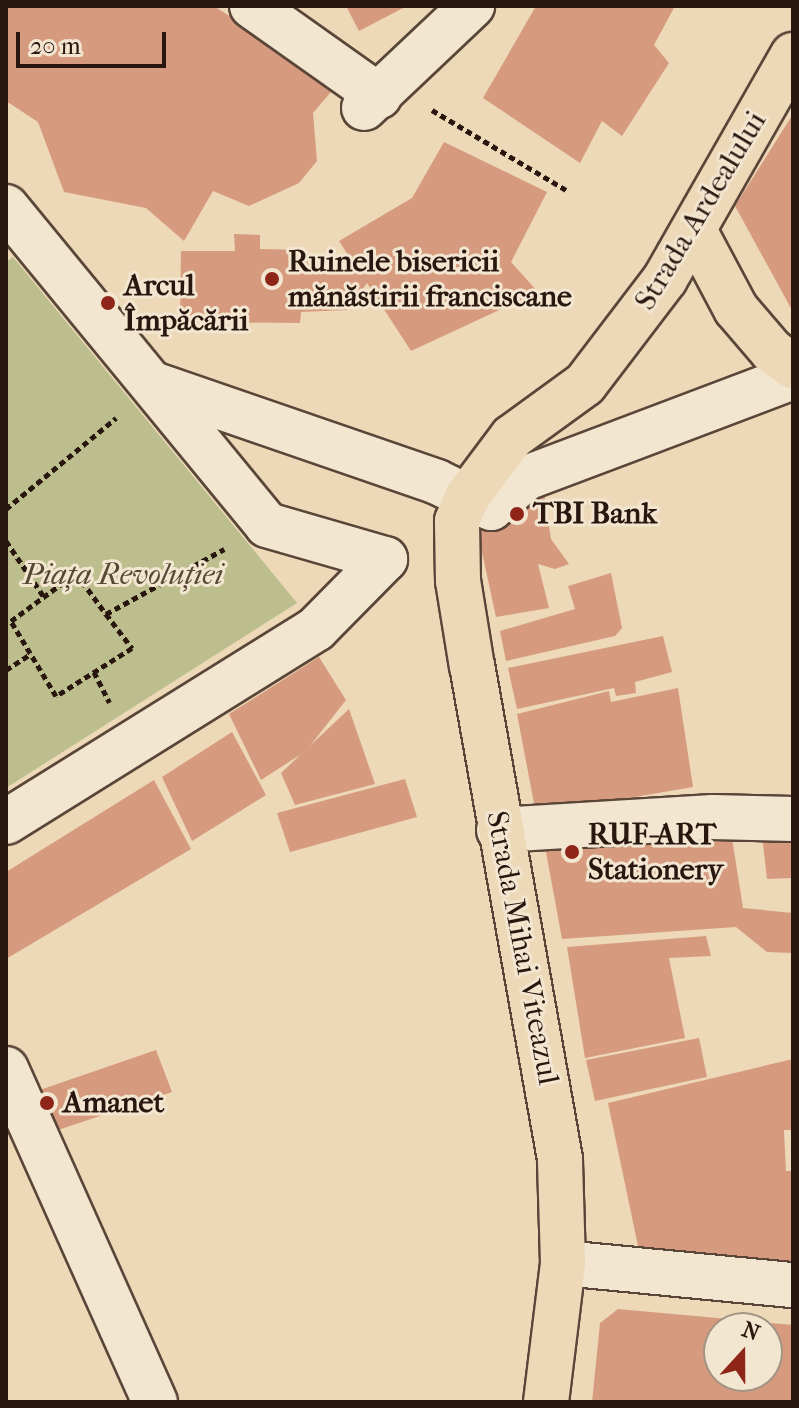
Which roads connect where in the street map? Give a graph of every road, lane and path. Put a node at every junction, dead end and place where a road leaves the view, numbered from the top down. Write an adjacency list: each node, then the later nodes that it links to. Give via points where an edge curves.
1 (252, 6): 4 (street)
2 (472, 6): 4 (street)
3 (793, 55): 7 (main road, Strada Ardealului)
4 (377, 96): 5 (path)
5 (566, 190)
6 (6, 207): 10 (street)
7 (694, 230): 8 (main road, via 736,309 772,351); 11 (main road, Strada Ardealului, via 665,279 585,384 512,437)
8 (793, 366)
9 (793, 377): 11 (street, via 526,478 491,508)
10 (156, 385): 11 (street); 12 (path); 13 (street)
11 (467, 497): 21 (main road, Strada Mihai Viteazul, via 457,521 458,581)
12 (6, 509)
13 (267, 525): 16 (path); 20 (street, via 385,559 316,629)
14 (6, 541): 15 (path)
15 (44, 597): 16 (path, via 76,573); 17 (path, via 11,621)
16 (106, 614): 17 (path, via 132,648 56,696)
17 (31, 654): 18 (path)
18 (6, 670)
19 (793, 819): 21 (street, via 713,817)
20 (6, 822)
21 (499, 830): 23 (main road, Strada Mihai Viteazul, via 560,1159)
22 (6, 1069): 25 (street)
23 (563, 1263): 24 (street); 26 (main road, Strada Mihai Viteazul)
24 (793, 1285)
25 (155, 1402)
26 (546, 1402)

